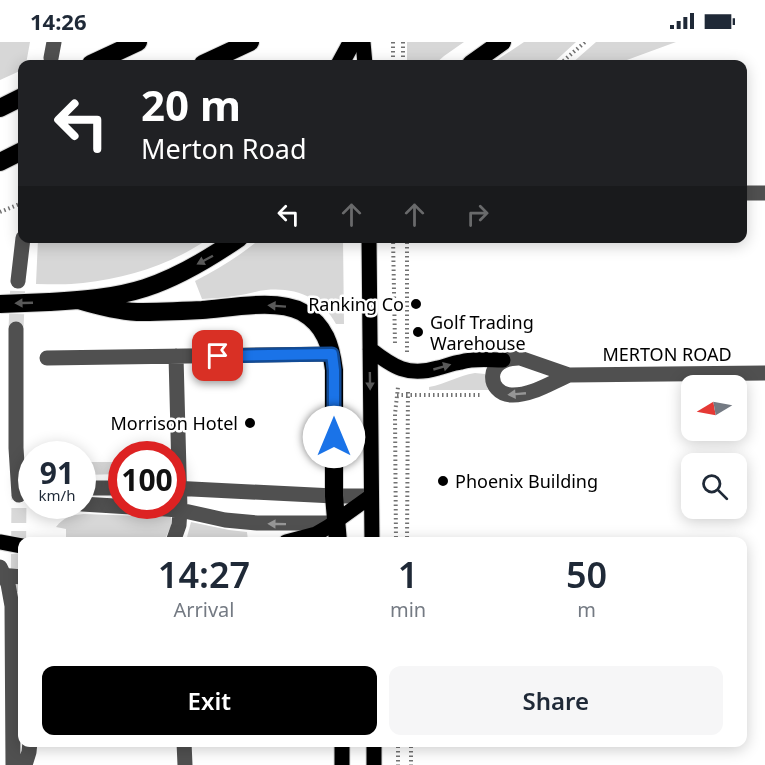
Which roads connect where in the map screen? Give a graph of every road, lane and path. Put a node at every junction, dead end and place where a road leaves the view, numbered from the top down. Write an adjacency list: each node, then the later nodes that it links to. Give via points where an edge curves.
1 (54, 42): 10 (street)
2 (138, 42): 11 (highway)
3 (352, 42): 13 (highway)
4 (363, 42): 14 (main road)
5 (393, 42): 15 (path)
6 (403, 42): 16 (path)
7 (502, 42): 17 (highway)
8 (585, 42): 18 (path)
9 (248, 43): 12 (highway)
10 (51, 58)
11 (100, 60)
12 (212, 60)
13 (342, 60)
14 (365, 60)
15 (393, 60)
16 (403, 60)
17 (477, 60)
18 (565, 60)
19 (18, 100): 20 (highway)
20 (0, 108)
21 (18, 153): 22 (highway)
22 (0, 162)
23 (747, 193): 24 (street)
24 (765, 193)
25 (18, 205): 26 (path)
26 (0, 212)
27 (22, 243): 31 (street)
28 (232, 243): 32 (highway, one-way to 32, via 157,284 119,295)
29 (369, 243): 35 (main road)
30 (393, 243): 40 (path, via 394,338)
31 (18, 281)
32 (78, 300): 33 (highway, one-way to 33, bridge); 36 (highway, one-way to 32, via 326,337 313,320 286,306 135,312)
33 (0, 304)
34 (16, 328): 46 (street)
35 (370, 349): 40 (main road); 49 (main road, one-way to 49)
36 (332, 354): 37 (street); 48 (highway)
37 (176, 356): 38 (street); 45 (street)
38 (47, 358)
39 (503, 360): 40 (main road, one-way to 39, via 415,372 468,360); 42 (street, MERTON ROAD, via 519,358); 44 (street, via 496,365 493,381 503,394)
40 (399, 369): 43 (path)
41 (765, 373): 42 (street, MERTON ROAD)
42 (569, 375): 44 (street, MERTON ROAD, one-way to 44, via 536,390)
43 (397, 395): 44 (path); 57 (path)
44 (512, 395)
45 (176, 441)
46 (18, 457)
47 (186, 489): 48 (street)
48 (334, 496): 49 (street); 52 (highway)
49 (371, 496): 52 (main road); 56 (main road)
50 (186, 511): 52 (street, one-way to 50, via 256,523)
51 (179, 519): 53 (street)
52 (336, 523): 54 (main road); 55 (highway)
53 (175, 537)
54 (305, 537)
55 (337, 537)
56 (372, 537)
57 (396, 537)
58 (0, 542): 59 (main road)
59 (18, 545)
60 (2, 573): 61 (street); 68 (street, via 12,606)
61 (18, 576)
62 (29, 747): 69 (street)
63 (184, 747): 70 (street)
64 (342, 747): 71 (main road)
65 (374, 747): 72 (main road)
66 (398, 747): 73 (path)
67 (411, 747): 74 (path)
68 (13, 765)
69 (25, 765)
70 (185, 765)
71 (342, 765)
72 (374, 765)
73 (398, 765)
74 (411, 765)

